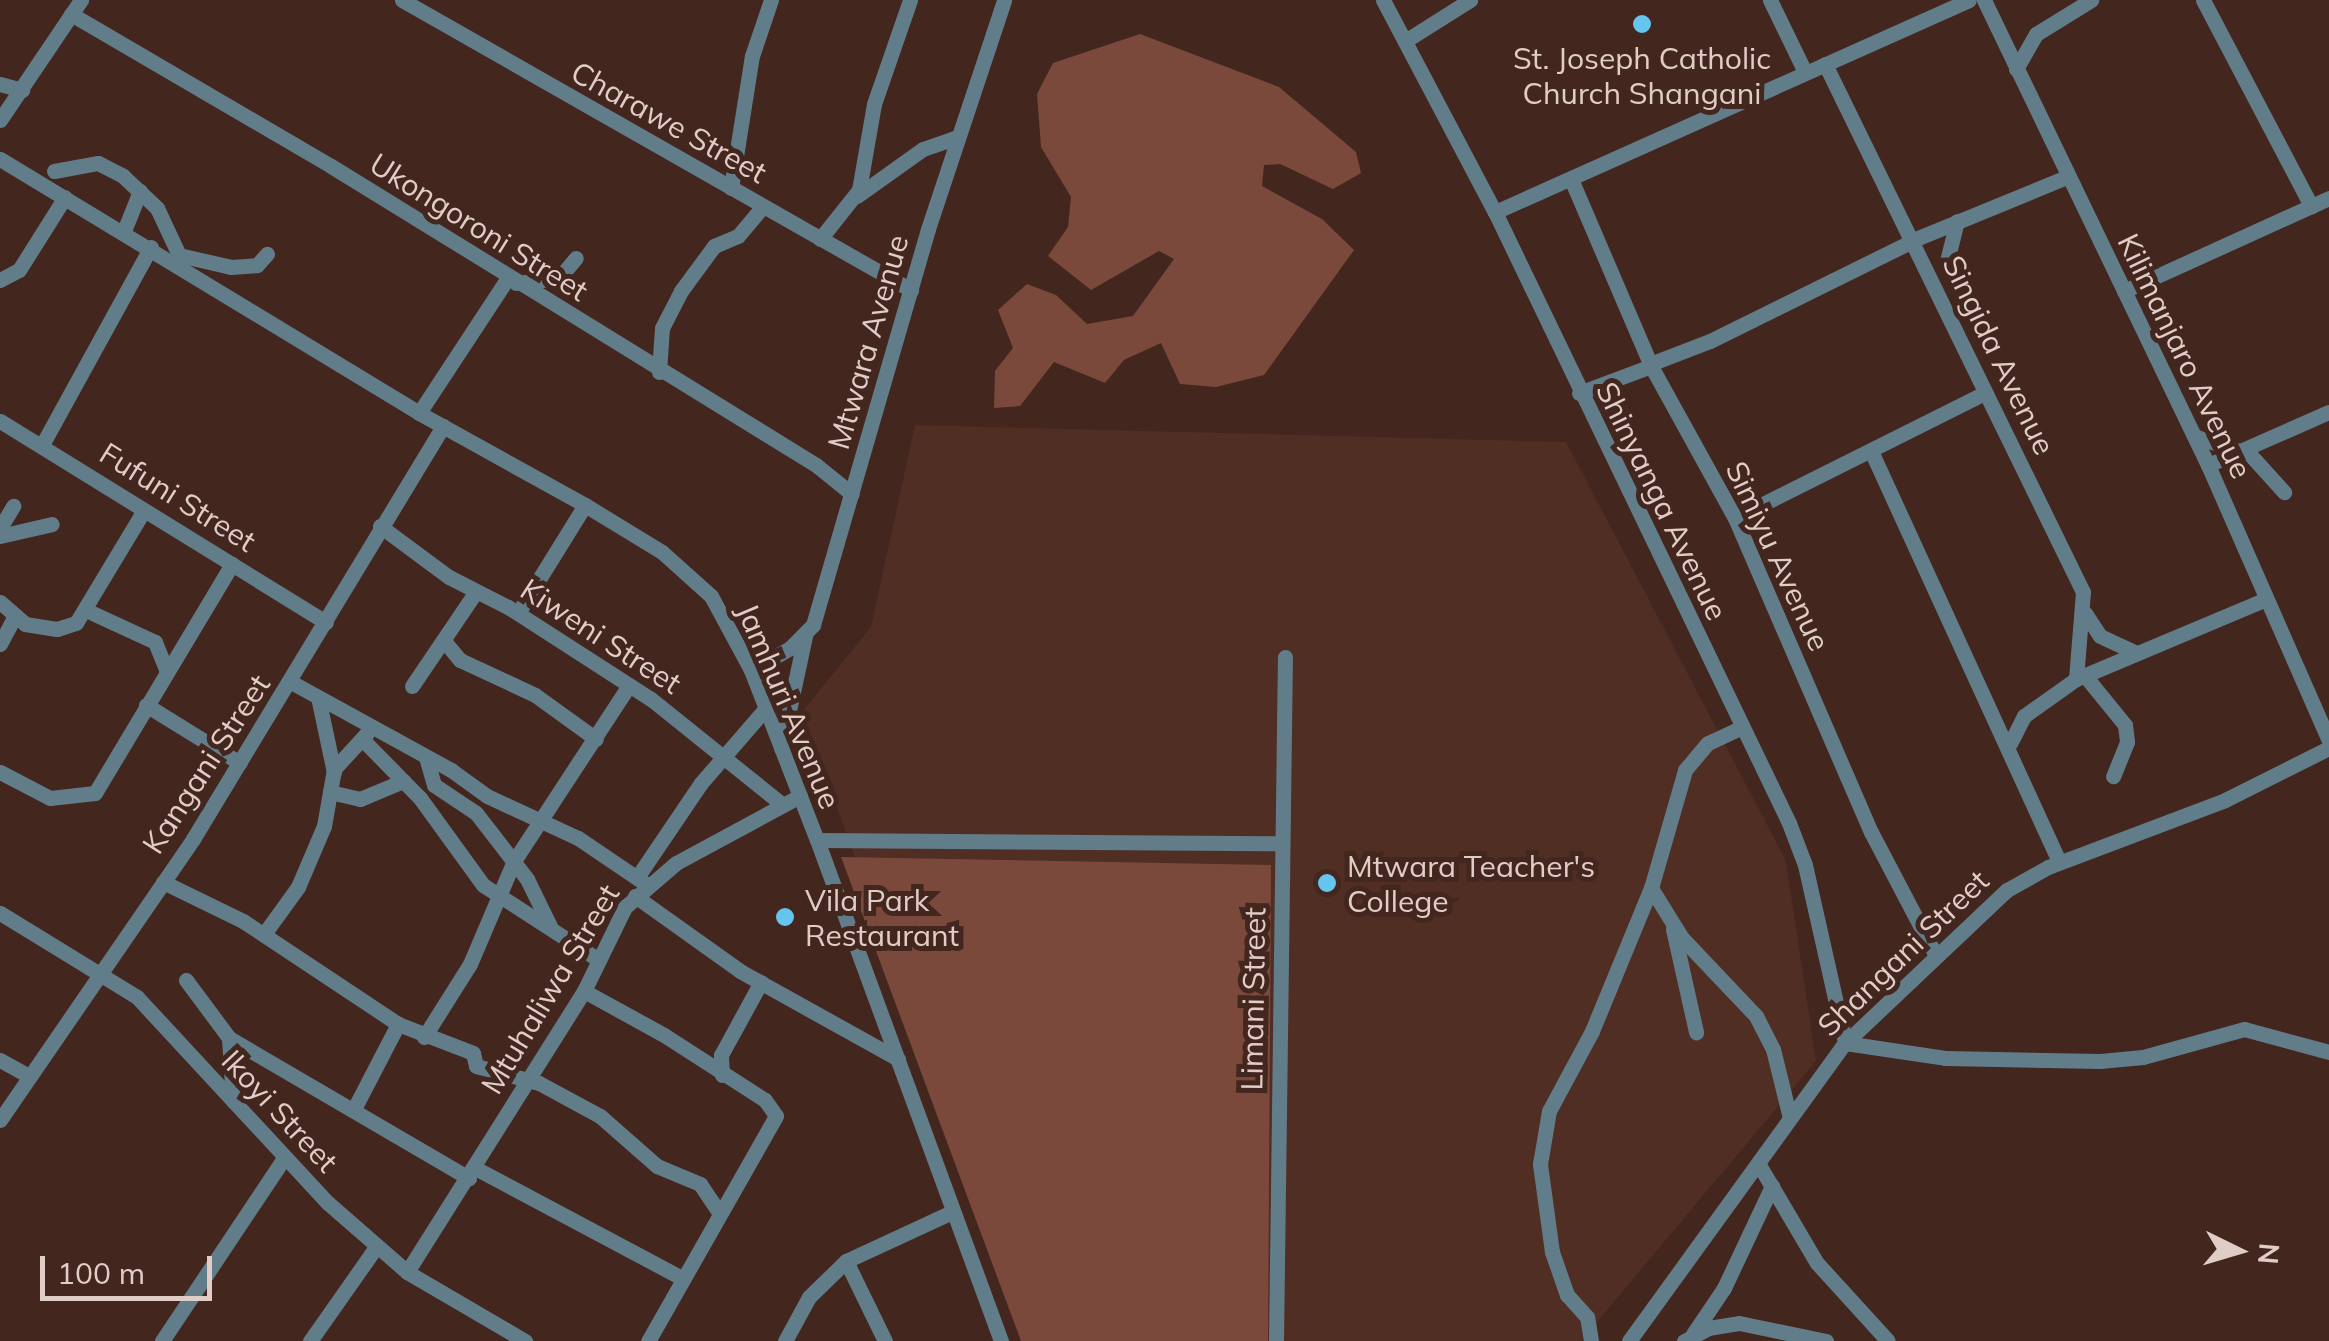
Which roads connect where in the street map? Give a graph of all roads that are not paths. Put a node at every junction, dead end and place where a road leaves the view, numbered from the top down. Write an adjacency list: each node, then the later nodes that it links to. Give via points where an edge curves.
1 (402, 0): 25 (street, Charawe Street)
2 (771, 0): 25 (street, via 752,56)
3 (910, 0): 27 (street, via 874,104)
4 (1004, 0): 20 (street, Mtwara Avenue)
5 (1382, 0): 13 (street, Shinyanga Avenue)
6 (1470, 0): 13 (street)
7 (1770, 0): 16 (street)
8 (1969, 0): 14 (street)
9 (1984, 0): 15 (street, Kilimanjaro Avenue)
10 (2092, 0): 15 (street, via 2036,34)
11 (2202, 0): 31 (street)
12 (76, 7): 18 (street); 42 (street, Ukongoroni Street)
13 (1405, 42): 32 (street, Shinyanga Avenue)
14 (1825, 64): 16 (street); 36 (street, Singida Avenue)
15 (2016, 69): 23 (street, Kilimanjaro Avenue)
16 (1805, 72): 24 (street)
17 (0, 84): 18 (street)
18 (22, 90): 19 (street)
19 (0, 120)
20 (958, 136): 27 (street, via 923,149); 44 (street, Mtwara Avenue)
21 (0, 160): 28 (street, Jamhuri Avenue)
22 (54, 171): 26 (street, via 98,163)
23 (2068, 177): 33 (street); 45 (street, Kilimanjaro Avenue)
24 (1570, 179): 32 (street); 47 (street, Simiyu Avenue)
25 (731, 188): 30 (street, Charawe Street)
26 (140, 190): 34 (street); 38 (street, via 179,255 243,267)
27 (856, 196): 35 (street)
28 (65, 197): 34 (street, Jamhuri Avenue); 41 (street, via 18,270)
29 (2329, 198): 31 (street)
30 (763, 206): 35 (street, Charawe Street); 48 (street, via 738,236 714,246 681,291 662,328)
31 (2311, 206): 45 (street)
32 (1495, 212): 49 (street, Shinyanga Avenue)
33 (1957, 221): 36 (street); 40 (street)
34 (124, 231): 37 (street, Jamhuri Avenue)
35 (820, 239): 44 (street, Charawe Street)
36 (1912, 242): 47 (street); 50 (street, Singida Avenue)
37 (151, 247): 52 (street, Jamhuri Avenue); 56 (street)
38 (268, 254)
39 (576, 258): 43 (street)
40 (1947, 261)
41 (0, 280)
42 (510, 281): 43 (street); 46 (street, Ukongoroni Street); 52 (street)
43 (552, 281): 46 (street)
44 (911, 290): 61 (street, Mtwara Avenue)
45 (2124, 291): 55 (street, Kilimanjaro Avenue)
46 (558, 310): 48 (street, Ukongoroni Street)
47 (1651, 365): 49 (street); 65 (street, Simiyu Avenue)
48 (659, 372): 61 (street, Ukongoroni Street, via 816,465)
49 (1579, 392): 94 (street, Shinyanga Avenue)
50 (1985, 393): 58 (street); 75 (street, Singida Avenue, via 2066,552)
51 (2329, 412): 57 (street)
52 (419, 413): 54 (street, Jamhuri Avenue)
53 (0, 421): 56 (street, Fufuni Street)
54 (443, 426): 62 (street, Jamhuri Avenue); 67 (street, Kangani Street)
55 (2194, 436): 57 (street); 59 (street, Kilimanjaro Avenue)
56 (42, 445): 64 (street, Fufuni Street)
57 (2244, 451): 59 (street); 60 (street)
58 (1872, 453): 65 (street); 98 (street)
59 (2208, 465): 72 (street, Kilimanjaro Avenue)
60 (2284, 492)
61 (852, 494): 79 (street, Mtwara Avenue)
62 (585, 505): 76 (street); 84 (street, Jamhuri Avenue, via 691,574 711,596)
63 (13, 506): 68 (street)
64 (144, 512): 70 (street, Fufuni Street); 74 (street)
65 (1735, 518): 124 (street, Simiyu Avenue, via 1871,832)
66 (52, 524): 69 (street)
67 (380, 526): 71 (street, Kiweni Street); 78 (street, Kangani Street)
68 (0, 528)
69 (0, 536)
70 (232, 564): 78 (street, Fufuni Street); 85 (street)
71 (475, 593): 76 (street, Kiweni Street); 80 (street)
72 (2266, 599): 82 (street); 97 (street, Kilimanjaro Avenue)
73 (0, 602): 77 (street)
74 (88, 611): 77 (street, via 57,629); 85 (street, via 155,642)
75 (2085, 613): 82 (street, via 2100,636); 86 (street, Singida Avenue)
76 (518, 614): 88 (street, Kiweni Street)
77 (15, 616): 81 (street)
78 (326, 622): 87 (street, Kangani Street)
79 (805, 636): 84 (street); 99 (street, Mtwara Avenue)
80 (444, 640): 89 (street); 96 (street, via 460,660 534,695)
81 (0, 644)
82 (2135, 652): 86 (street)
83 (1286, 657): 113 (street, Limani Street)
84 (751, 670): 92 (street, Jamhuri Avenue)
85 (166, 672): 91 (street)
86 (2081, 678): 98 (street, via 2024,716); 106 (street, via 2125,725 2127,742)
87 (291, 682): 90 (street); 103 (street, Kangani Street)
88 (629, 685): 96 (street); 101 (street, Kiweni Street)
89 (412, 686)
90 (318, 696): 93 (street); 105 (street)
91 (146, 706): 103 (street); 104 (street, via 95,794 50,798)
92 (765, 708): 99 (street, Jamhuri Avenue); 101 (street)
93 (374, 726): 95 (street); 102 (street)
94 (1742, 727): 118 (street, via 1708,743 1684,770); 134 (street, Shinyanga Avenue, via 1805,866)
95 (362, 739): 105 (street); 107 (street)
96 (596, 739): 111 (street)
97 (2329, 740)
98 (2010, 744): 115 (street)
99 (780, 748): 109 (street, Jamhuri Avenue)
100 (2329, 748): 115 (street, Shangani Street, via 2225,800)
101 (724, 755): 110 (street, Kiweni Street); 117 (street)
102 (426, 756): 111 (street, via 486,796); 114 (street, via 434,786 476,812)
103 (240, 764): 116 (street, Kangani Street)
104 (0, 772)
105 (334, 772): 108 (street)
106 (2113, 776)
107 (402, 781): 108 (street, via 360,799); 119 (street, via 460,861)
108 (330, 792): 123 (street, via 298,887)
109 (800, 796): 110 (street, Mtuhaliwa Street); 112 (street, Jamhuri Avenue)
110 (782, 805): 117 (street, Mtuhaliwa Street)
111 (544, 820): 114 (street); 117 (street)
112 (817, 840): 113 (street); 136 (street, Jamhuri Avenue)
113 (1282, 843): 164 (street, Limani Street)
114 (514, 861): 119 (street); 122 (street)
115 (2059, 862): 124 (street, Shangani Street, via 2019,881)
116 (163, 882): 123 (street); 126 (street, Kangani Street)
117 (640, 885): 125 (street, Mtuhaliwa Street); 128 (street)
118 (1651, 888): 121 (street); 165 (street, via 1592,1031 1559,1083 1544,1140 1554,1263 1586,1317)
119 (500, 898): 122 (street); 133 (street, via 470,964)
120 (0, 913): 126 (street, Ikoyi Street)
121 (1673, 925): 131 (street); 143 (street, via 1756,1016 1773,1049)
122 (550, 926): 125 (street)
123 (264, 934): 130 (street)
124 (1936, 956): 134 (street, Shangani Street)
125 (599, 960): 129 (street, Mtuhaliwa Street)
126 (106, 973): 139 (street, Kangani Street); 141 (street, Ikoyi Street)
127 (186, 980): 132 (street)
128 (761, 982): 136 (street); 138 (street, via 722,1054)
129 (584, 992): 138 (street); 140 (street, Mtuhaliwa Street)
130 (398, 1024): 133 (street); 142 (street)
131 (1696, 1032)
132 (229, 1038): 141 (street); 142 (street)
133 (424, 1038): 140 (street, via 474,1053 476,1066)
134 (1845, 1043): 135 (street, via 1944,1058 2100,1061 2143,1057 2244,1029); 143 (street, Shangani Street)
135 (2329, 1052)
136 (898, 1058): 150 (street, Jamhuri Avenue)
137 (0, 1060): 139 (street)
138 (722, 1075): 149 (street, via 772,1106 777,1120)
139 (29, 1076): 144 (street, Kangani Street)
140 (527, 1080): 147 (street, Mtuhaliwa Street); 149 (street, via 600,1116 662,1169 700,1184)
141 (233, 1101): 145 (street, Ikoyi Street)
142 (354, 1109): 147 (street)
143 (1790, 1118): 146 (street, Shangani Street)
144 (0, 1120)
145 (284, 1158): 151 (street, Ikoyi Street); 157 (street)
146 (1758, 1163): 148 (street); 166 (street, Shangani Street)
147 (472, 1173): 153 (street, Mtuhaliwa Street); 154 (street)
148 (1772, 1186): 156 (street, via 1724,1288); 168 (street, via 1816,1262)
149 (719, 1212): 154 (street)
150 (952, 1212): 152 (street); 163 (street, Jamhuri Avenue)
151 (376, 1247): 153 (street, Ikoyi Street); 158 (street)
152 (846, 1261): 161 (street, via 809,1298); 162 (street)
153 (407, 1272): 155 (street, Ikoyi Street)
154 (682, 1278): 160 (street)
155 (502, 1335): 159 (street, Ikoyi Street)
156 (1688, 1338): 167 (street, via 1750,1324)
157 (162, 1341)
158 (310, 1341)
159 (525, 1341)
160 (648, 1341)
161 (785, 1341)
162 (886, 1341)
163 (1001, 1341)
164 (1276, 1341)
165 (1591, 1341)
166 (1629, 1341)
167 (1826, 1341)
168 (1888, 1341)

